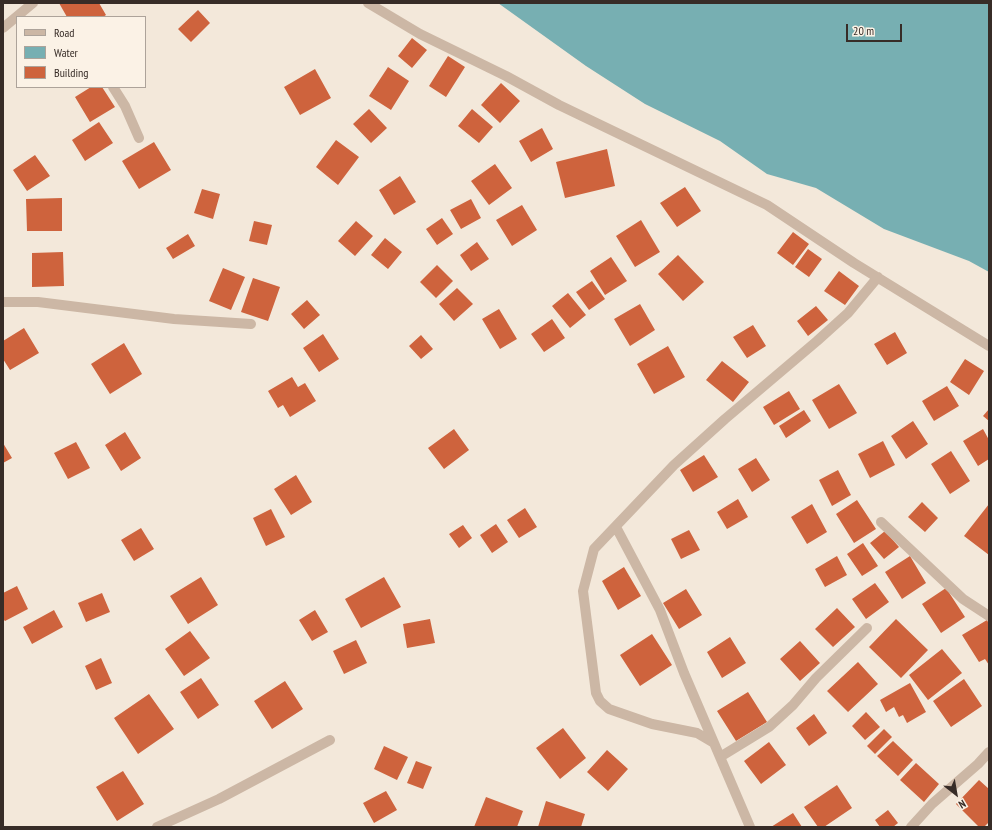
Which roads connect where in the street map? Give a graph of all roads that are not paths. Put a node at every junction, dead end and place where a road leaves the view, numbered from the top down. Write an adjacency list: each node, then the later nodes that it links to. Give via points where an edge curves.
1 (33, 3): 3 (street)
2 (368, 3): 8 (street, via 420,34 559,105 768,205)
3 (21, 16)
4 (14, 23): 5 (street)
5 (3, 28)
6 (114, 88): 7 (street)
7 (139, 138)
8 (878, 277): 11 (street); 13 (street, via 848,313 674,465)
9 (3, 302): 10 (street, via 38,302 174,319)
10 (251, 324)
11 (989, 346)
12 (881, 522): 14 (street, via 963,599)
13 (616, 527): 17 (street, via 660,610); 17 (street, via 594,549 584,591 596,693 609,709 652,724 697,733)
14 (989, 616)
15 (868, 628): 19 (street, via 769,727)
16 (330, 740): 20 (street, via 219,799)
17 (714, 743): 19 (street)
18 (989, 752): 22 (street, via 932,804)
19 (720, 757): 21 (street)
20 (157, 827)
21 (750, 827)
22 (911, 827)

